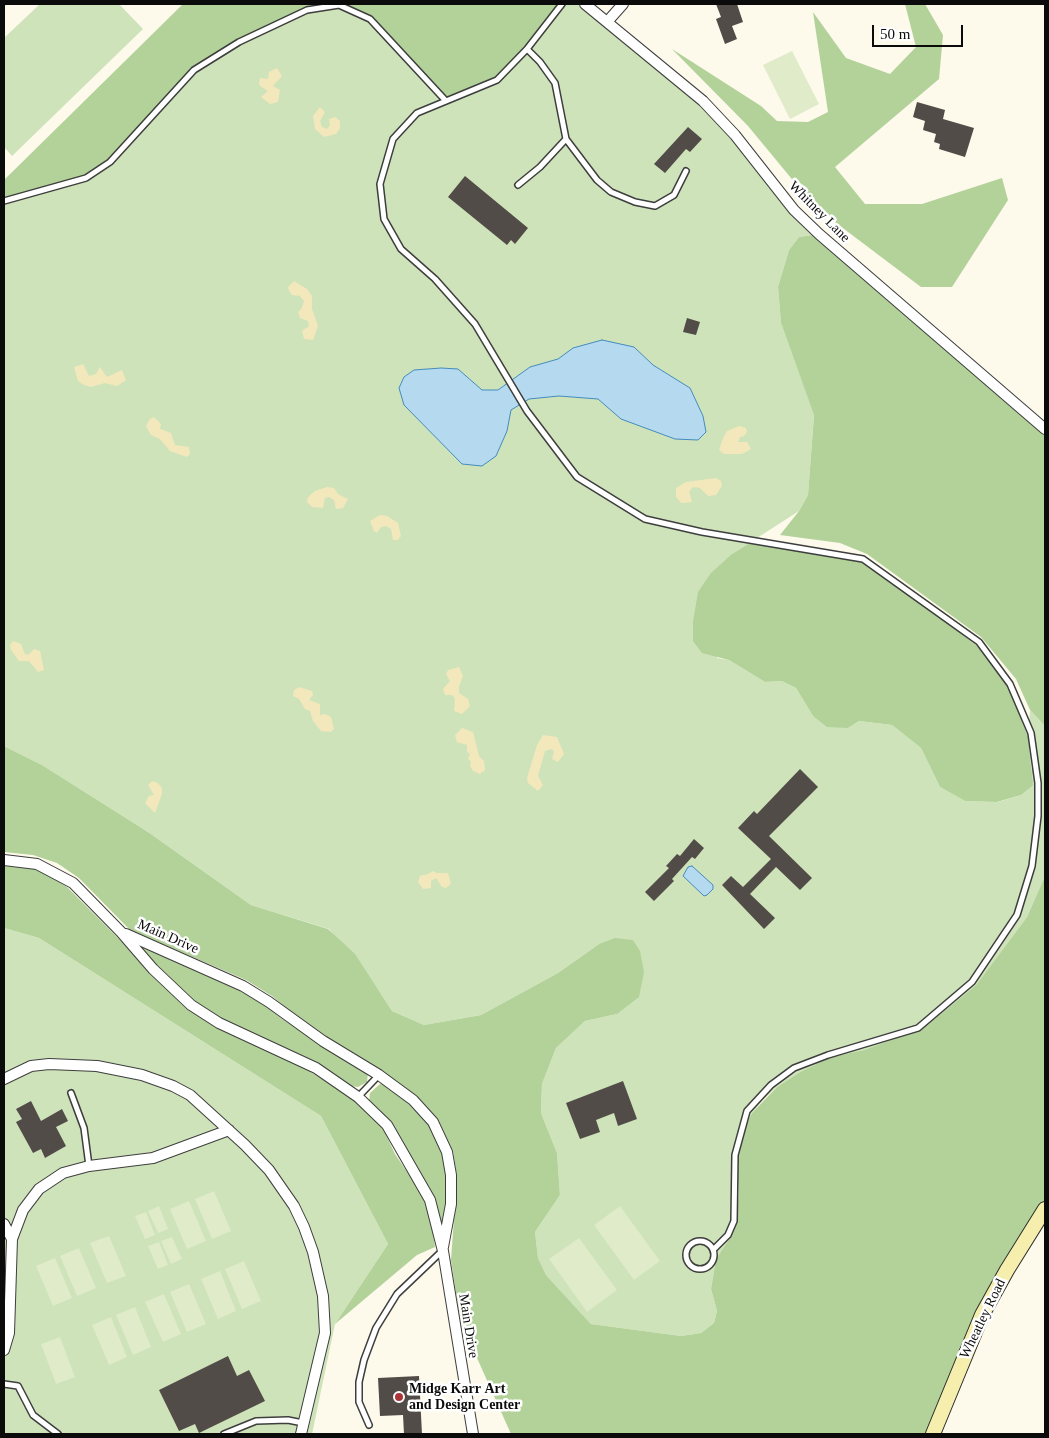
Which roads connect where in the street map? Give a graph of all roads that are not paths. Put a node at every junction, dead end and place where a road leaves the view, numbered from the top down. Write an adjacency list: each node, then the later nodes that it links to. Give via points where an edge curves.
1 (562, 4): 5 (lane)
2 (584, 4): 4 (street, Whitney Lane)
3 (623, 4): 4 (street)
4 (607, 22): 11 (street, Whitney Lane, via 703,101 735,135 794,210 819,234)
5 (527, 49): 6 (lane, via 497,80); 7 (lane, via 555,84)
6 (446, 101): 10 (lane, via 370,19 339,5 308,10 238,42 194,70 110,162 86,178); 23 (lane, via 417,112 392,138 380,184 384,219 401,249 435,279 476,324 527,411 577,477 645,519 863,559 979,642 1010,684 1031,733 1038,783 1038,816 1032,866 1017,915 972,982 918,1028 794,1068 771,1085 747,1111 735,1155 734,1221 728,1235)
7 (566, 139): 8 (lane, via 597,180 611,192 635,202 655,206 674,195); 9 (lane)
8 (686, 171)
9 (518, 185)
10 (4, 201)
11 (1045, 429)
12 (4, 860): 13 (street, via 38,864 73,883)
13 (121, 932): 14 (street, Main Drive, via 242,986 322,1041); 17 (street, Main Drive, via 153,969 191,1005 219,1023 316,1068)
14 (379, 1075): 17 (lane); 24 (street, Main Drive, via 413,1100 433,1122 447,1152 451,1204)
15 (4, 1079): 18 (street, via 23,1069 49,1064 97,1066 142,1075 190,1095)
16 (71, 1093): 19 (lane, via 84,1128)
17 (358, 1097): 24 (street, Main Drive, via 387,1126 430,1200)
18 (228, 1130): 19 (street, via 154,1158); 27 (street, via 268,1170 294,1206 314,1252 323,1296 325,1333)
19 (89, 1166): 22 (street, via 63,1174 39,1189 23,1210)
20 (1045, 1209): 34 (main road, Wheatley Road, via 982,1316)
21 (4, 1224): 22 (street)
22 (12, 1239): 25 (street, via 9,1333)
23 (713, 1250): 23 (lane, via 708,1243 694,1242 686,1252 687,1261 698,1269 708,1267 713,1259)
24 (442, 1251): 28 (lane, via 396,1294 376,1328 358,1382 359,1402); 33 (street, Main Drive)
25 (4, 1350)
26 (4, 1384): 30 (lane, via 18,1386 33,1415)
27 (303, 1423): 29 (lane, via 256,1421); 32 (street)
28 (369, 1425)
29 (234, 1432): 31 (lane)
30 (58, 1434)
31 (224, 1434)
32 (301, 1434)
33 (472, 1434)
34 (933, 1434)

